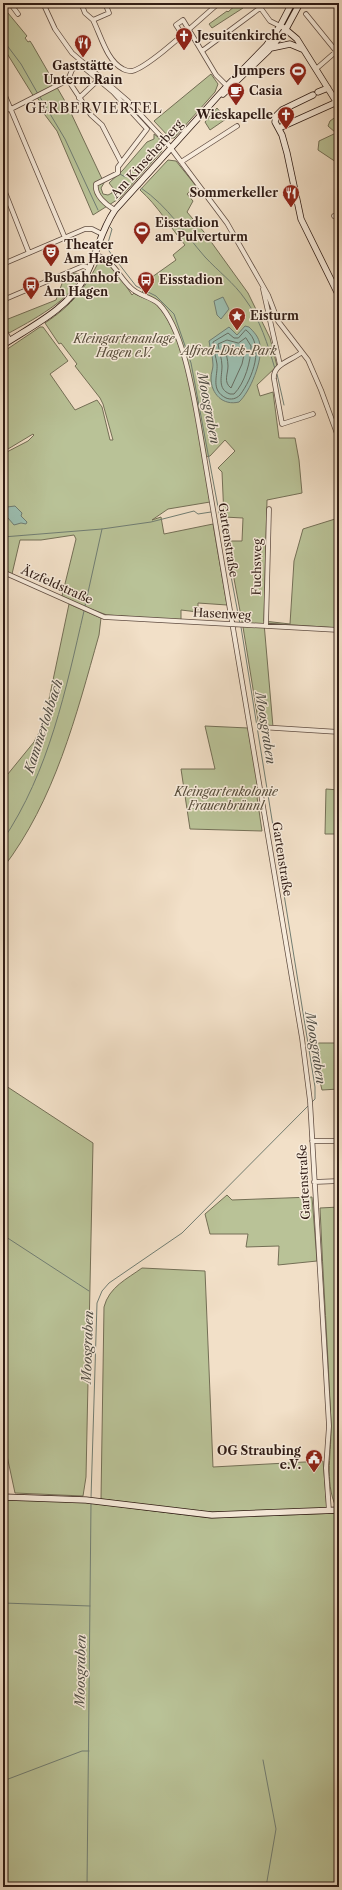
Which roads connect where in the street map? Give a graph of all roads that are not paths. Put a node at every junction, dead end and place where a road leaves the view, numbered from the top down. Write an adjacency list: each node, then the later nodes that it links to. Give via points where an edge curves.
1 (10, 3): 10 (street)
2 (43, 3): 21 (street, via 55,29)
3 (81, 3): 12 (street, via 85,13)
4 (106, 3): 12 (street, via 109,13)
5 (219, 3): 14 (street)
6 (257, 3): 9 (street)
7 (292, 3): 13 (main road)
8 (300, 3): 15 (main road)
9 (260, 8): 13 (street, via 270,21); 20 (street)
10 (18, 14)
11 (306, 14): 19 (street)
12 (93, 20): 16 (street, via 109,55 128,71 151,60)
13 (280, 26): 15 (main road); 26 (main road, via 266,46)
14 (189, 29): 16 (street); 16 (street, via 183,20 176,25); 20 (street)
15 (286, 30): 17 (main road); 18 (main road, via 297,39)
16 (182, 34)
17 (270, 48): 18 (main road, via 290,44); 26 (main road)
18 (304, 50): 23 (main road)
19 (338, 50): 23 (street)
20 (202, 51): 26 (street, via 216,75)
21 (80, 61): 24 (street); 30 (street)
22 (83, 67): 25 (street)
23 (316, 69): 27 (main road)
24 (68, 80): 29 (street); 32 (street)
25 (98, 80): 29 (street); 30 (street)
26 (228, 88): 36 (main road, Am Kinseherberg)
27 (328, 88): 31 (main road); 35 (main road, via 282,110 276,116 275,122)
28 (3, 91): 32 (street)
29 (79, 98): 37 (street, via 102,125)
30 (127, 102): 36 (street); 37 (street, via 147,129)
31 (338, 104): 35 (main road)
32 (11, 109): 33 (street); 44 (street)
33 (3, 110)
34 (237, 126): 38 (street)
35 (279, 128): 50 (main road, via 301,219)
36 (171, 148): 38 (street); 40 (main road, Am Kinseherberg)
37 (121, 162): 40 (street, via 118,173 98,182 96,187 106,205)
38 (181, 162): 49 (street, via 227,223)
39 (3, 187): 45 (street)
40 (115, 210): 43 (main road, Am Kinseherberg)
41 (339, 215): 42 (street)
42 (334, 216)
43 (102, 234): 44 (street, via 89,228); 46 (main road, Am Kinseherberg)
44 (65, 238): 45 (street)
45 (29, 253): 47 (street)
46 (95, 254): 48 (main road, Am Kinseherberg); 62 (street, Gartenstraße, via 113,264 132,290 158,304 171,323 183,354 194,401)
47 (3, 264)
48 (89, 268): 51 (street, via 83,266); 53 (main road, Am Kinseherberg, via 79,287 65,303)
49 (262, 285): 55 (street, via 278,321); 56 (street)
50 (339, 296)
51 (3, 300)
52 (3, 330): 53 (street)
53 (10, 340): 54 (main road, Am Kinseherberg)
54 (3, 345)
55 (302, 352): 56 (street); 58 (street, via 321,390)
56 (277, 368): 57 (street, via 282,424)
57 (313, 414)
58 (339, 439)
59 (269, 509): 63 (street, Fuchsweg)
60 (3, 572): 61 (street, Ätzfeldstraße)
61 (104, 617): 62 (street, Hasenweg)
62 (232, 624): 63 (street, Hasenweg); 67 (street, Gartenstraße, via 302,1038 311,1108)
63 (266, 626): 64 (street, Hasenweg)
64 (339, 630)
65 (260, 727): 66 (street)
66 (339, 732)
67 (312, 1141): 68 (street); 70 (street, Gartenstraße)
68 (339, 1142)
69 (339, 1181): 70 (street)
70 (314, 1182): 73 (street, Gartenstraße, via 329,1426 326,1468)
71 (3, 1497): 73 (main road, via 89,1500 212,1515)
72 (339, 1510): 73 (main road)
73 (329, 1511)

